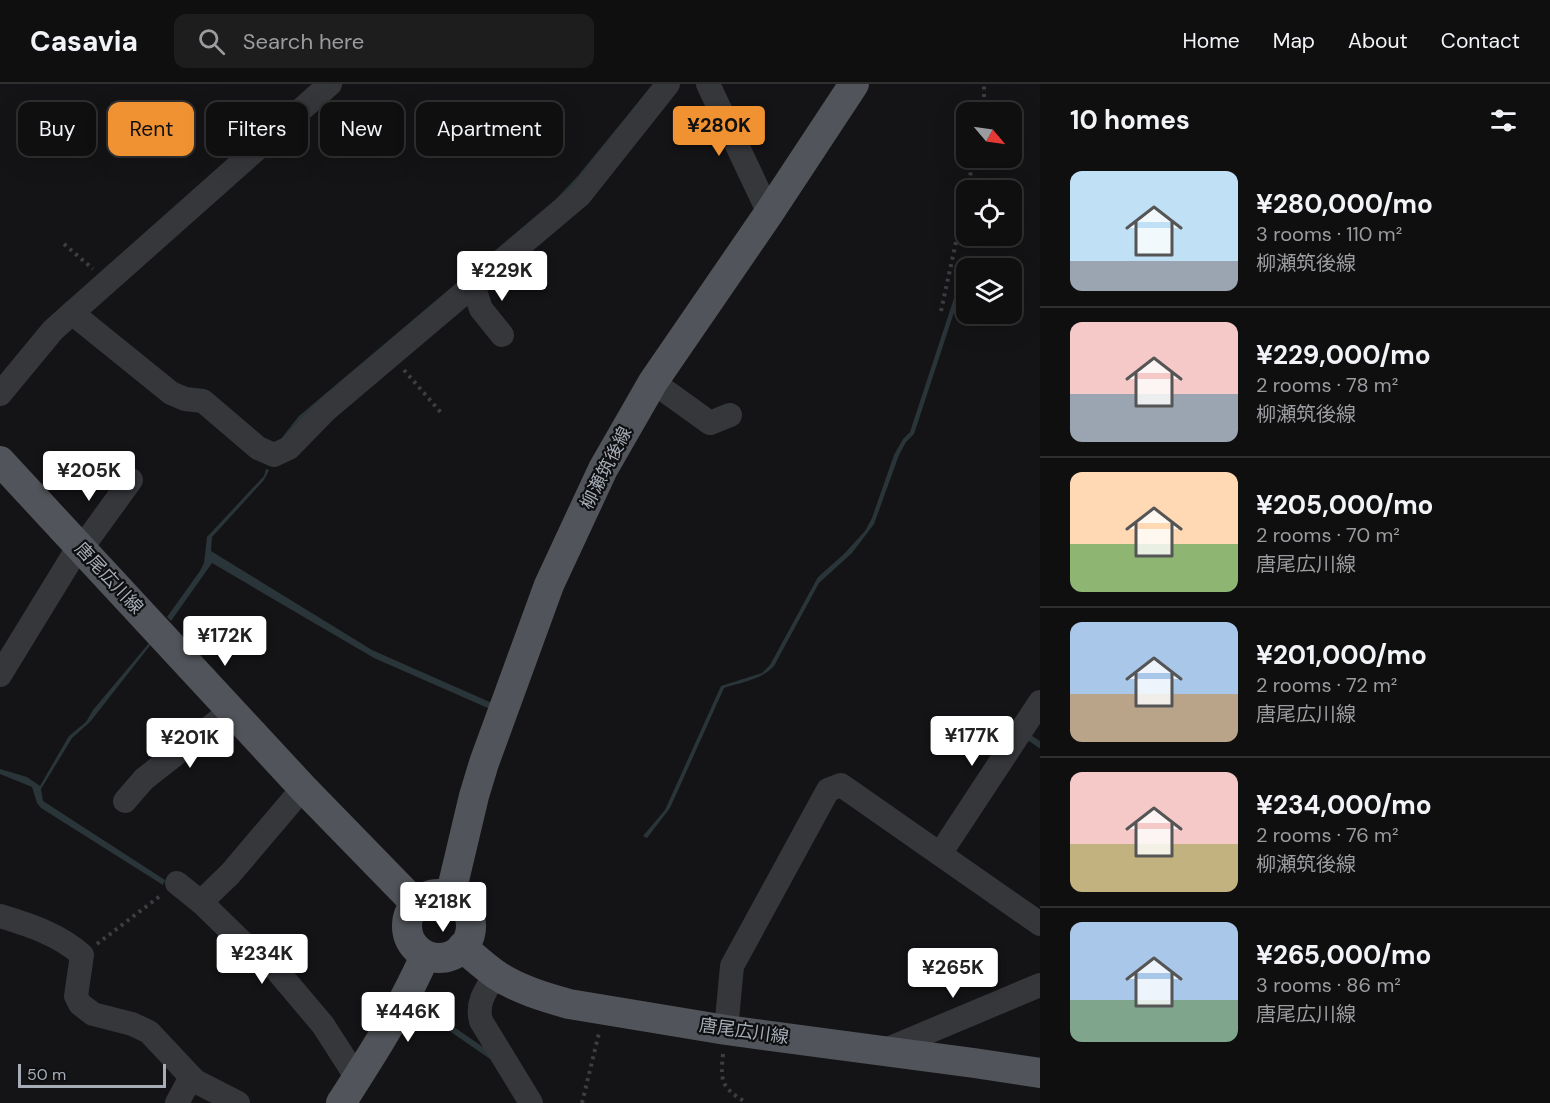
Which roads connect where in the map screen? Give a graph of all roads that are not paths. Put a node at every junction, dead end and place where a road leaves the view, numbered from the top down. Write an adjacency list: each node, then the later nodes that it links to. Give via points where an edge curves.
1 (330, 84): 7 (street)
2 (668, 84): 6 (street, via 580,195)
3 (708, 84): 5 (street)
4 (854, 84): 5 (main road, 柳瀬筑後線)
5 (769, 213): 9 (main road, 柳瀬筑後線)
6 (473, 285): 7 (street, via 327,409 289,448 274,455 258,448 203,401 171,393); 8 (street, via 481,309)
7 (72, 313): 10 (street)
8 (502, 335)
9 (653, 382): 11 (street, via 710,423); 22 (main road, 柳瀬筑後線, via 603,469 549,585 484,763)
10 (0, 394)
11 (730, 415)
12 (0, 461): 14 (main road, 唐尾広川線)
13 (131, 480): 14 (street)
14 (80, 547): 15 (street); 17 (main road, 唐尾広川線)
15 (0, 675)
16 (1040, 702): 20 (street)
17 (232, 710): 18 (main road, 唐尾広川線); 19 (street, via 144,779)
18 (303, 788): 23 (street); 24 (main road, 唐尾広川線)
19 (125, 801)
20 (940, 854): 26 (street); 31 (street, via 841,785 828,790 732,966)
21 (177, 883): 23 (street)
22 (450, 897): 24 (main road, via 432,895); 27 (main road, via 466,910 470,921 470,932)
23 (201, 902): 35 (street, via 243,944 262,954 322,1025)
24 (416, 904): 28 (main road, via 407,923 408,936)
25 (0, 916): 34 (street, via 69,943 82,955 76,996 80,1004 93,1014 149,1032)
26 (1040, 924)
27 (462, 947): 28 (main road, via 448,957); 29 (main road, 唐尾広川線)
28 (425, 956): 35 (main road, via 389,1028)
29 (496, 975): 31 (main road, 唐尾広川線, via 544,998 569,1004); 39 (street, via 482,995 479,1013)
30 (1040, 985): 32 (street)
31 (726, 1030): 32 (main road, 唐尾広川線)
32 (883, 1051): 33 (main road, 唐尾広川線)
33 (1040, 1074)
34 (191, 1077): 36 (street); 37 (street)
35 (357, 1078): 38 (main road)
36 (177, 1103)
37 (238, 1103)
38 (341, 1103)
39 (531, 1103)

